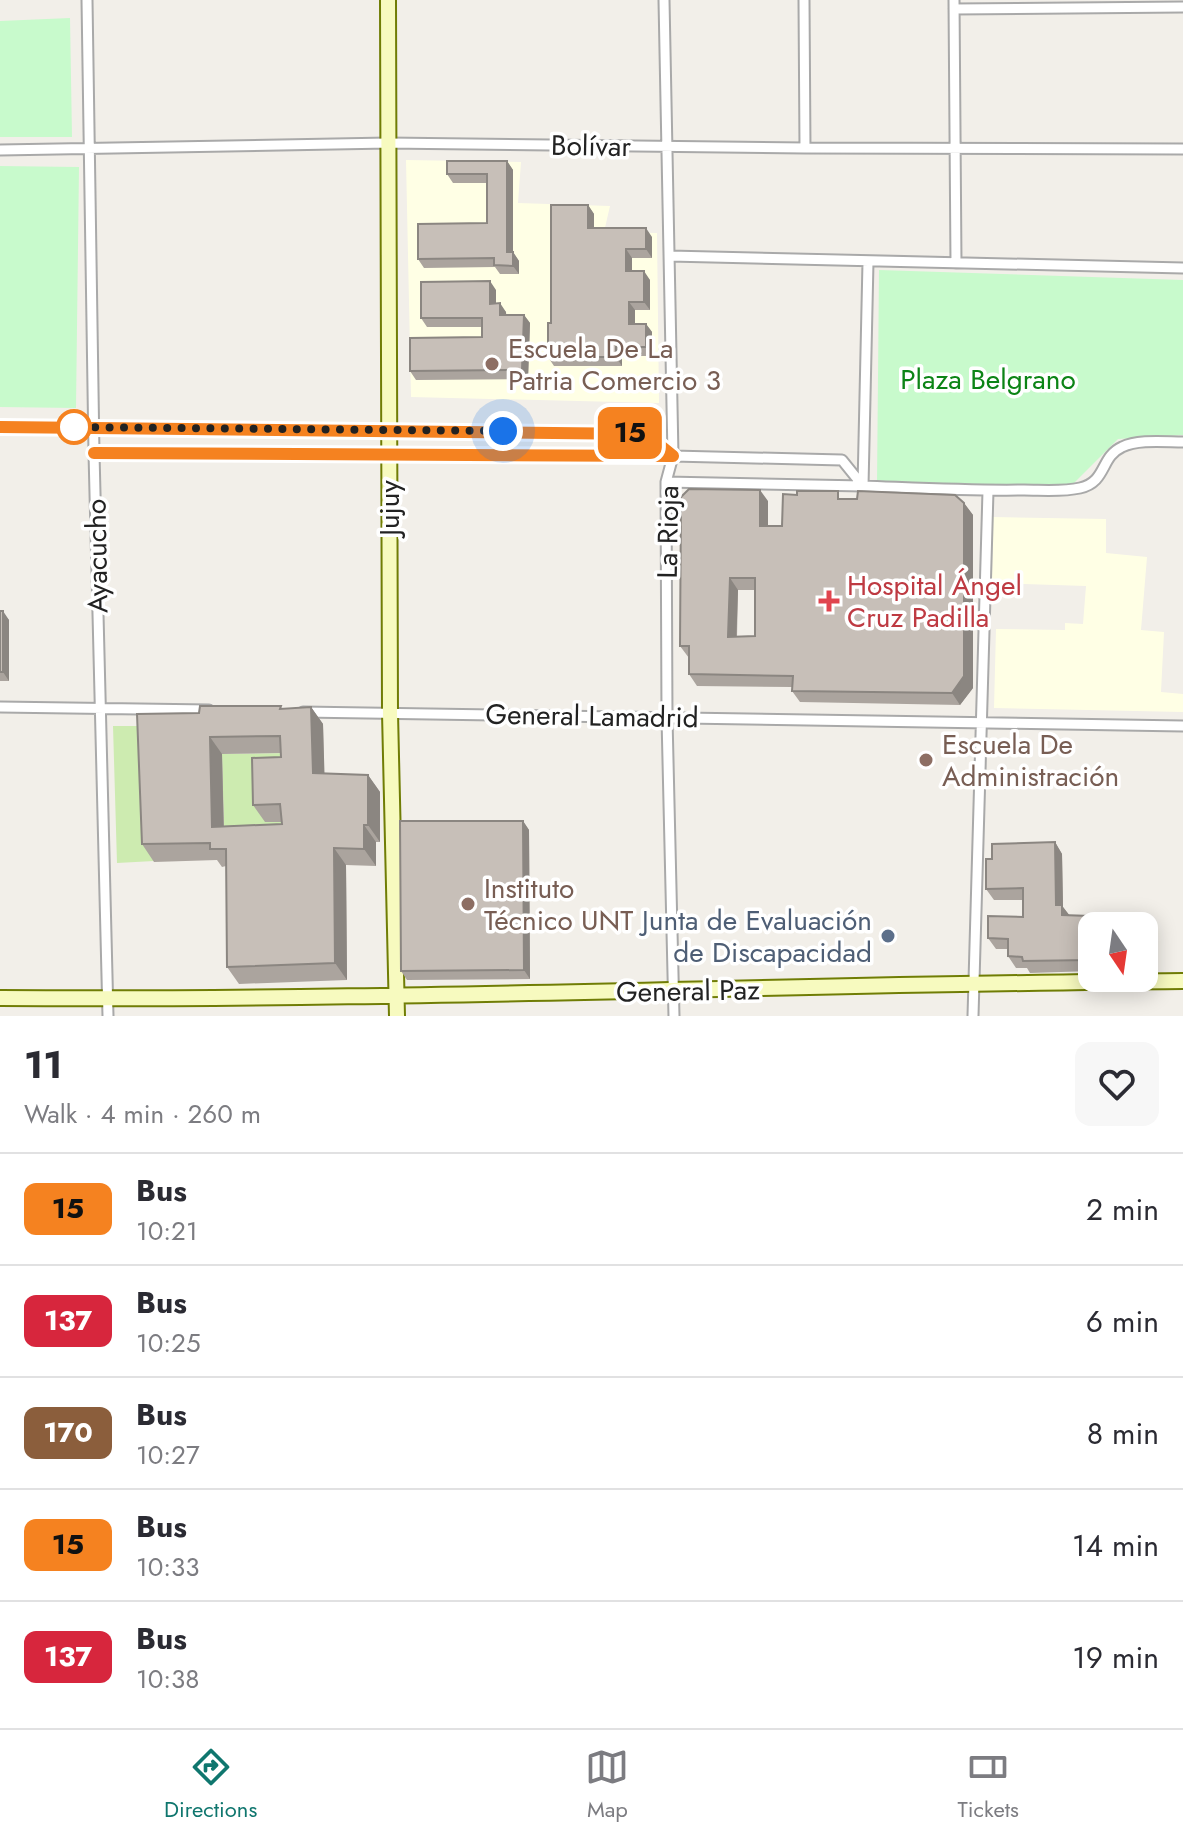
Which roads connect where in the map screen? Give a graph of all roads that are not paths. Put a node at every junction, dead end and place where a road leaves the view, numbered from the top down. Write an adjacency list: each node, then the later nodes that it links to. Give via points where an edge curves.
1 (87, 0): 11 (street, Ayacucho)
2 (388, 0): 7 (street, Jujuy)
3 (664, 0): 8 (street, La Rioja)
4 (804, 0): 10 (street)
5 (954, 4): 6 (street); 9 (street)
6 (1183, 7)
7 (388, 143): 8 (street, Bolívar); 11 (street, Bolívar); 20 (street, Jujuy)
8 (667, 147): 10 (street, Bolívar); 14 (street, La Rioja)
9 (955, 147): 10 (street, Bolívar); 12 (street, Bolívar); 16 (street)
10 (805, 148)
11 (89, 149): 13 (street, Bolívar); 19 (street, Ayacucho)
12 (1183, 149)
13 (0, 150)
14 (670, 256): 15 (street); 24 (street, La Rioja)
15 (868, 262): 16 (street); 26 (street)
16 (956, 263): 17 (street)
17 (1183, 268)
18 (0, 427): 19 (street)
19 (94, 427): 20 (street); 22 (street, Ayacucho)
20 (389, 429): 23 (street, Jujuy); 24 (street, via 646,434)
21 (1183, 442): 27 (street, via 1121,447 1091,485)
22 (94, 453): 23 (street); 29 (street, Ayacucho)
23 (389, 455): 24 (street); 32 (street, Jujuy)
24 (673, 456): 25 (street, La Rioja); 26 (street, via 842,460)
25 (666, 482): 26 (street); 33 (street, La Rioja)
26 (863, 486): 27 (street)
27 (988, 491): 34 (street)
28 (0, 707): 29 (street)
29 (100, 708): 30 (street); 41 (street, Ayacucho)
30 (222, 711)
31 (299, 712): 32 (street, General Lamadrid)
32 (390, 713): 33 (street, General Lamadrid); 39 (street, Jujuy)
33 (667, 718): 34 (street, General Lamadrid); 38 (street, La Rioja)
34 (982, 721): 35 (street, General Lamadrid); 37 (street)
35 (1183, 726)
36 (1183, 981): 37 (street, General Paz)
37 (974, 983): 38 (street, General Paz); 45 (street)
38 (674, 992): 39 (street, General Paz); 44 (street, La Rioja)
39 (397, 996): 41 (street, General Paz); 43 (street, Jujuy)
40 (0, 998): 41 (street, General Paz)
41 (108, 999): 42 (street, Ayacucho)
42 (108, 1016)
43 (397, 1016)
44 (674, 1016)
45 (973, 1016)

